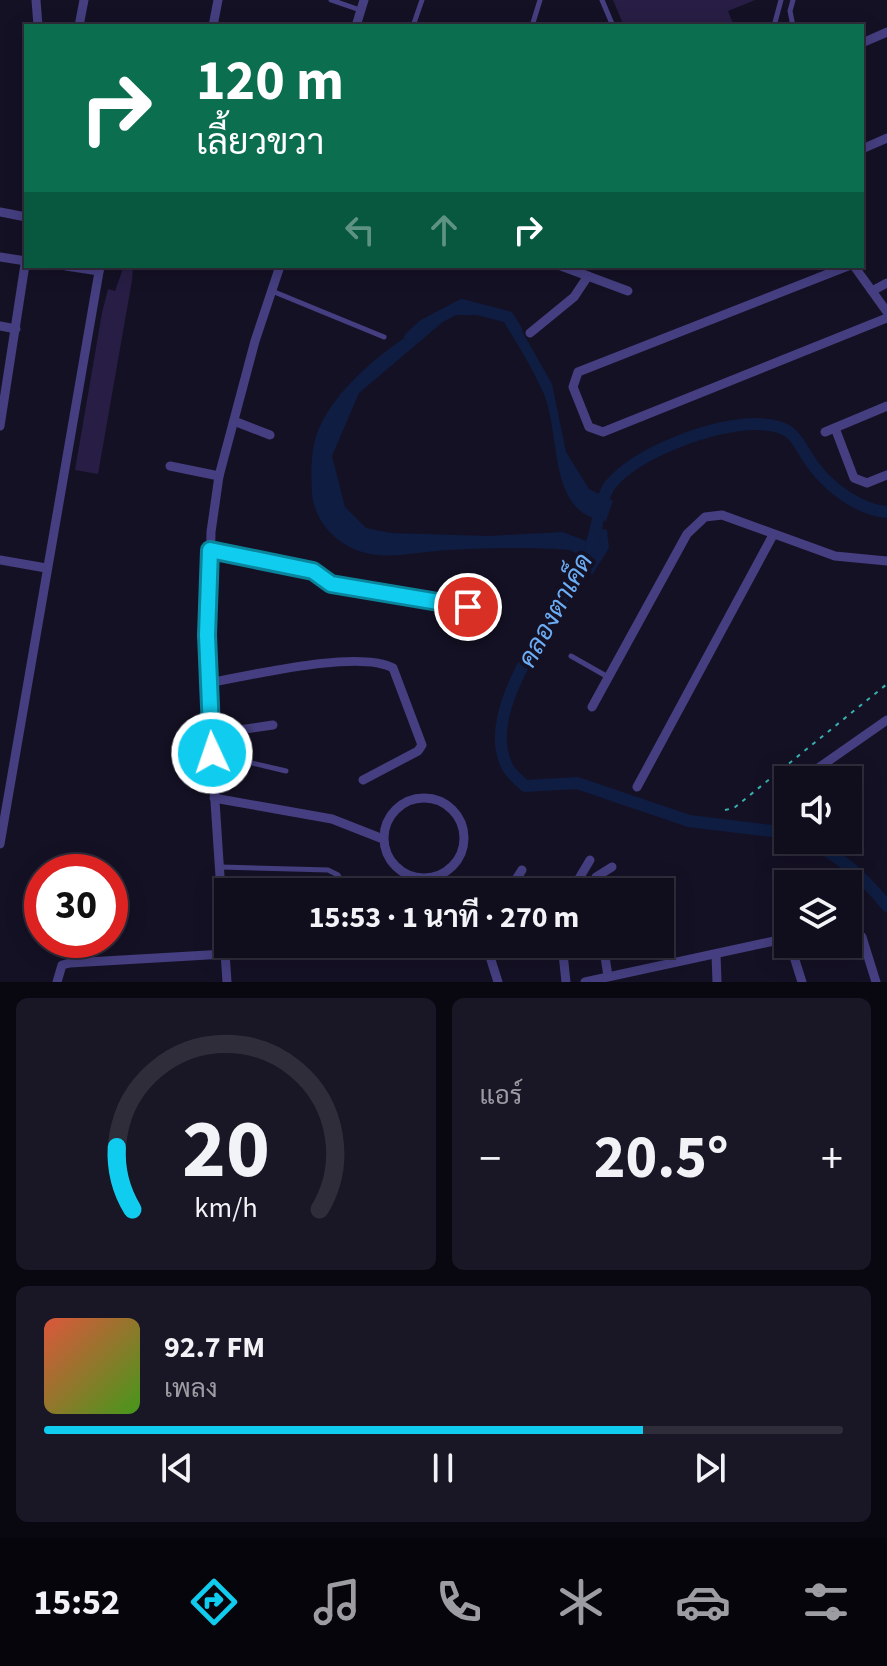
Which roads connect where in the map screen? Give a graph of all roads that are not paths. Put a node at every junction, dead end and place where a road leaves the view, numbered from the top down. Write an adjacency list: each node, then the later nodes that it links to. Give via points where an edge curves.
1 (36, 0): 11 (street)
2 (84, 0): 12 (street)
3 (218, 0): 13 (street)
4 (331, 0): 10 (lane)
5 (422, 0): 14 (lane)
6 (540, 0): 15 (lane)
7 (602, 0): 16 (lane)
8 (781, 0): 17 (lane)
9 (793, 0): 18 (lane)
10 (362, 5)
11 (38, 24)
12 (79, 24)
13 (213, 24)
14 (414, 24)
15 (533, 24)
16 (612, 24)
17 (775, 24)
18 (793, 24)
19 (887, 32): 20 (street)
20 (864, 42)
21 (887, 138): 22 (street)
22 (864, 148)
23 (0, 212): 24 (street)
24 (24, 217)
25 (0, 257): 26 (street)
26 (24, 260)
27 (25, 268): 41 (street)
28 (99, 268): 55 (street)
29 (279, 268): 35 (street)
30 (566, 268): 33 (street)
31 (843, 268): 39 (street, via 578,372 573,387 589,427 603,432)
32 (855, 268): 37 (street)
33 (588, 276): 36 (street); 42 (street, via 574,297)
34 (887, 283): 37 (street)
35 (271, 290): 43 (lane); 45 (street)
36 (628, 291)
37 (872, 291): 38 (street)
38 (887, 312)
39 (887, 318)
40 (0, 326): 41 (street)
41 (16, 329): 46 (street)
42 (530, 333)
43 (384, 337)
44 (887, 406): 49 (street, via 830,430 854,478 867,483)
45 (234, 421): 47 (street); 50 (street)
46 (0, 426)
47 (270, 435)
48 (170, 466): 50 (street)
49 (887, 475)
50 (219, 476): 52 (street)
51 (773, 535): 54 (street, via 835,556); 58 (street, via 722,515 696,523); 68 (street)
52 (210, 550): 56 (lane, via 313,571 347,588); 59 (street)
53 (0, 560): 55 (street)
54 (887, 561)
55 (46, 568): 69 (street)
56 (498, 611)
57 (571, 656): 58 (lane)
58 (609, 678): 60 (street)
59 (208, 683): 63 (street); 67 (street, via 339,662 393,668 422,745)
60 (592, 707)
61 (887, 720): 65 (street)
62 (273, 725): 63 (street)
63 (211, 734): 64 (street)
64 (212, 753): 66 (lane); 70 (street)
65 (821, 766)
66 (286, 771)
67 (363, 780)
68 (637, 787)
69 (4, 796): 72 (street)
70 (214, 798): 71 (street, via 332,819); 74 (street)
71 (383, 839): 71 (street, via 399,871 427,879 453,866 464,838 454,811 428,797 399,805 389,816)
72 (0, 844)
73 (590, 860): 80 (street)
74 (219, 867): 77 (street); 78 (lane, via 328,870)
75 (612, 867): 81 (street)
76 (522, 870): 79 (street)
77 (221, 878)
78 (340, 878)
79 (517, 878)
80 (579, 878)
81 (596, 878)
82 (862, 937): 99 (street)
83 (774, 941): 84 (street)
84 (716, 954): 91 (street); 97 (street)
85 (214, 955): 92 (street, via 70,963 62,965)
86 (225, 958): 93 (street)
87 (490, 958): 94 (street)
88 (563, 958): 95 (street)
89 (604, 958): 91 (street)
90 (794, 958): 98 (street)
91 (606, 978): 96 (street)
92 (57, 982)
93 (227, 982)
94 (498, 982)
95 (566, 982)
96 (585, 982)
97 (717, 982)
98 (802, 982)
99 (876, 982)

